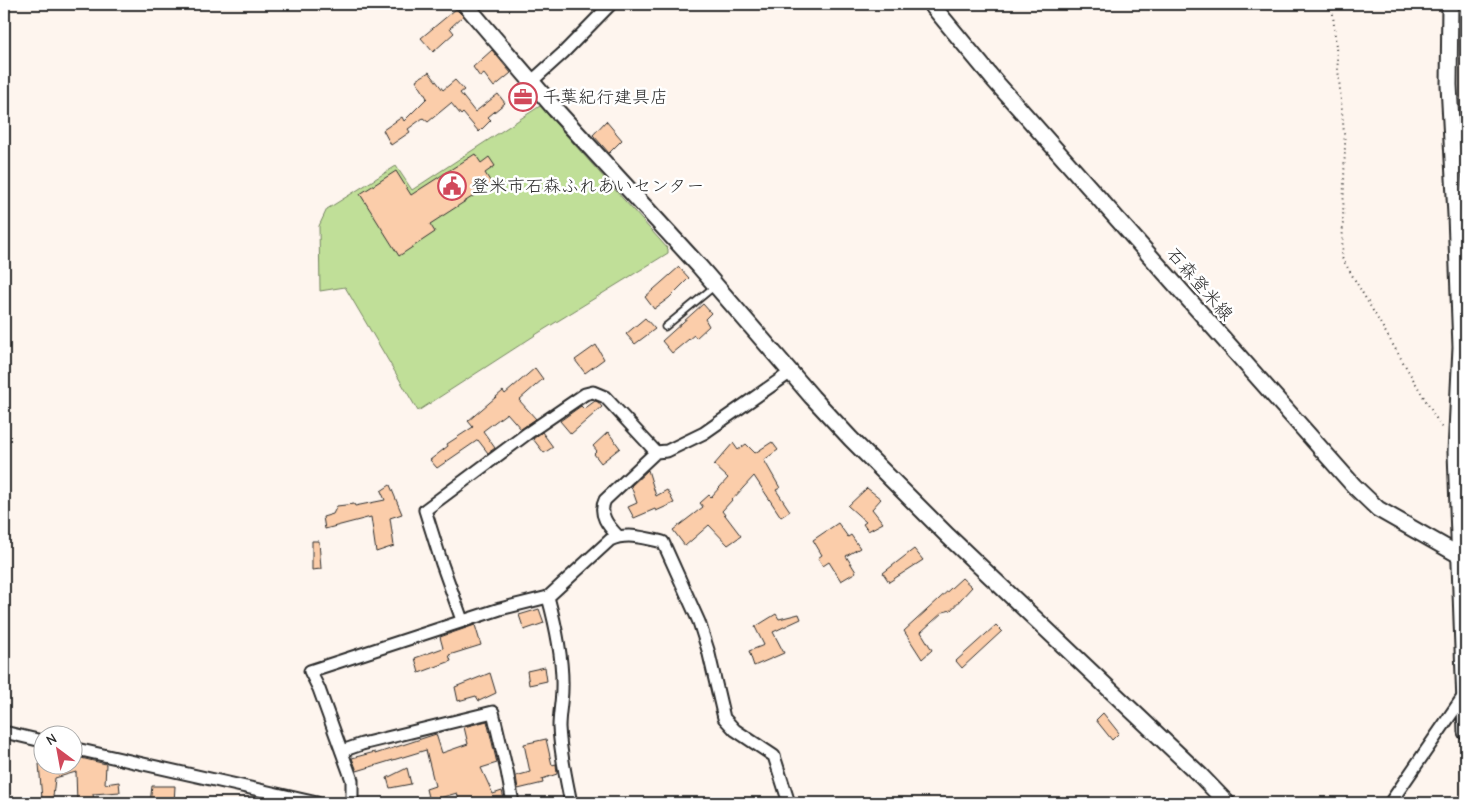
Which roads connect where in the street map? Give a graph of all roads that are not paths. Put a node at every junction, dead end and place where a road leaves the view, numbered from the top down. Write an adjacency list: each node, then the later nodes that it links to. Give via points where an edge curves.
1 (465, 4): 5 (street)
2 (611, 4): 5 (street)
3 (931, 4): 13 (street, 石森登米線, via 994,80 1354,486 1378,509)
4 (1450, 4): 7 (street, via 1449,85)
5 (532, 82): 6 (street)
6 (716, 285): 8 (lane); 9 (street)
7 (1463, 323): 10 (street)
8 (665, 327)
9 (791, 372): 11 (street, via 704,433 667,451); 27 (street, via 948,536)
10 (1462, 414): 13 (street, via 1456,452)
11 (656, 452): 12 (street, via 604,500 602,514); 15 (street, via 605,397 593,392 585,394 425,510)
12 (618, 536): 14 (street); 26 (street, via 663,542 699,622 724,718 735,730 774,756)
13 (1463, 557): 16 (street)
14 (548, 597): 15 (street); 25 (street, via 561,664 559,727)
15 (462, 620): 21 (street, via 310,671)
16 (1465, 694): 18 (street); 28 (street)
17 (4, 732): 19 (street)
18 (1466, 732)
19 (32, 739)
20 (82, 750): 22 (street)
21 (342, 751): 23 (street, via 352,780); 24 (street, via 493,712)
22 (317, 803)
23 (352, 803)
24 (513, 803)
25 (571, 803)
26 (789, 803)
27 (1227, 803)
28 (1390, 803)

